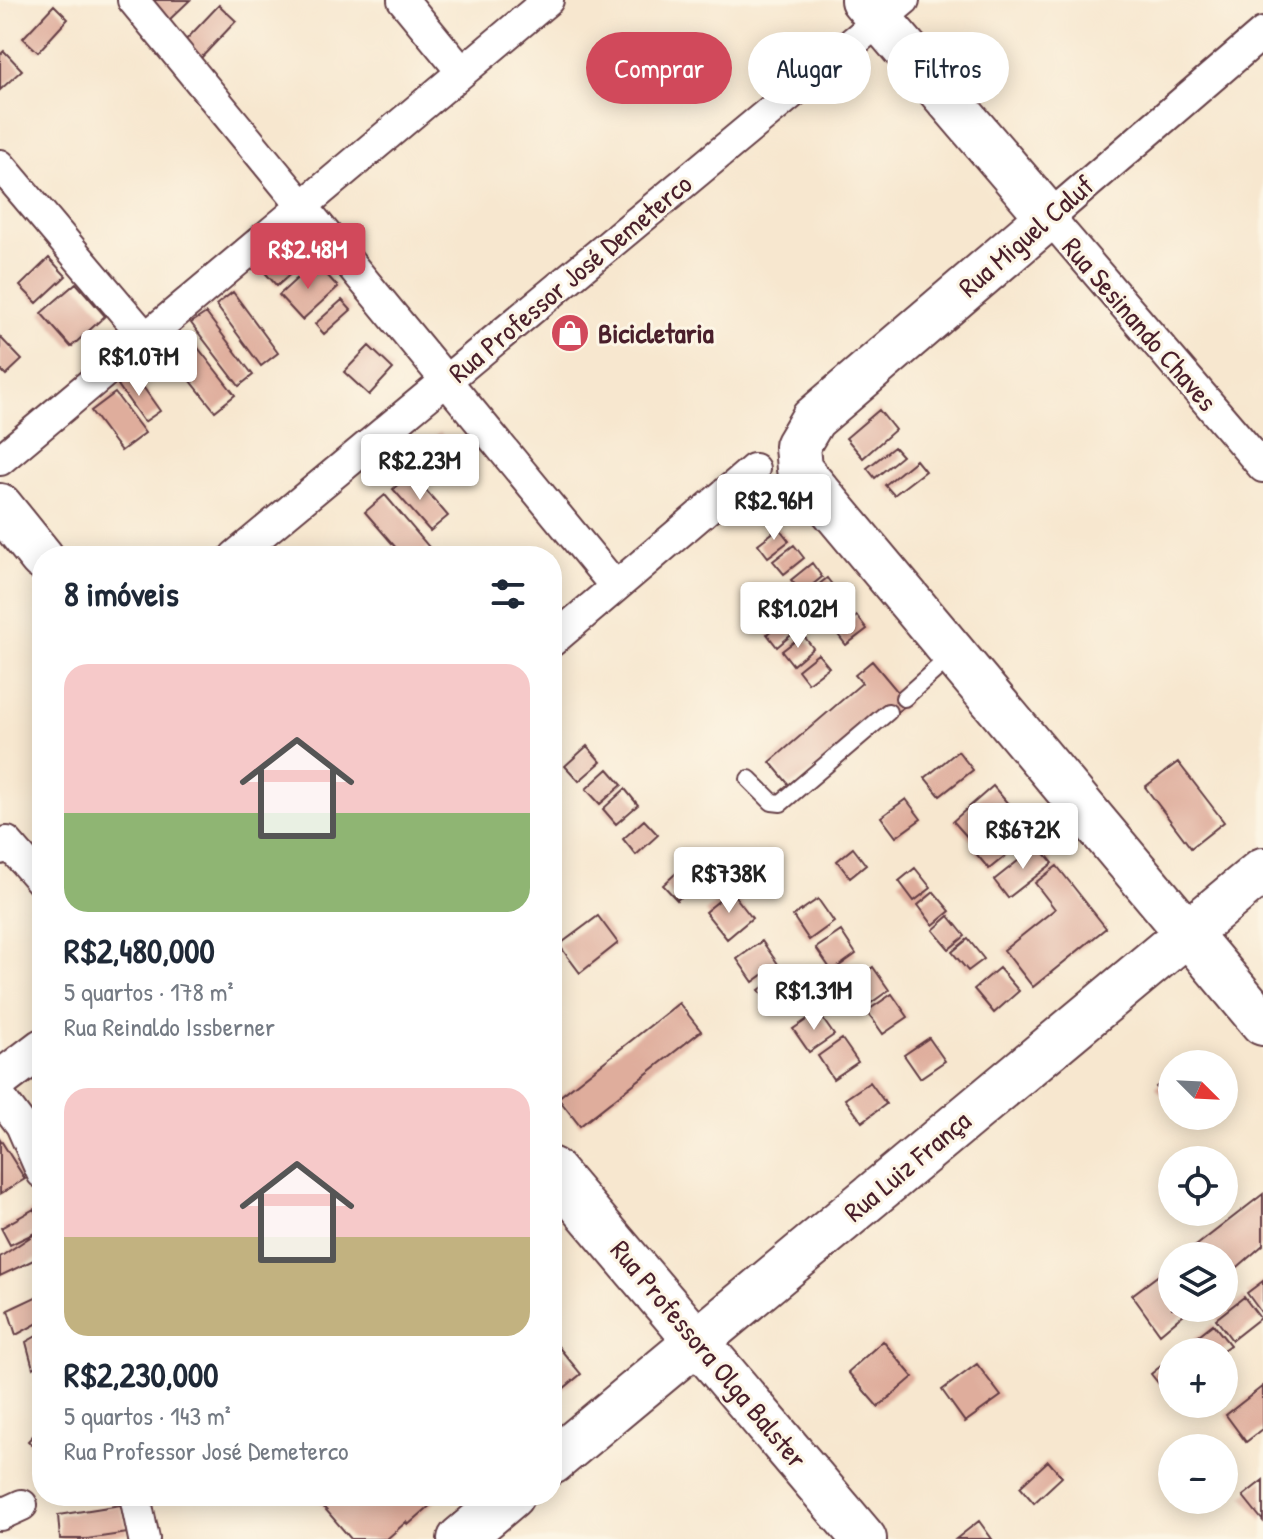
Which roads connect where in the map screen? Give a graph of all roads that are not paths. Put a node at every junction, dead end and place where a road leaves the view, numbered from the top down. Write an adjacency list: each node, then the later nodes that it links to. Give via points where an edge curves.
1 (133, 0): 8 (street)
2 (403, 0): 6 (street)
3 (548, 0): 6 (street)
4 (882, 7): 9 (main road); 11 (street, Rua Professor José Demeterco)
5 (1263, 33): 9 (street, Rua Miguel Caluf)
6 (462, 72): 8 (street)
7 (0, 165): 10 (street)
8 (302, 206): 10 (street); 11 (street)
9 (1049, 217): 13 (street, Rua Sesinando Chaves); 20 (main road, Rua Miguel Caluf, via 813,419 797,446 801,473)
10 (146, 338): 12 (street)
11 (446, 381): 17 (street, Rua Professor José Demeterco); 18 (street)
12 (0, 460)
13 (1263, 467)
14 (754, 469): 18 (street)
15 (0, 506): 16 (main road)
16 (32, 546)
17 (247, 546)
18 (615, 586): 19 (street)
19 (562, 632)
20 (953, 654): 21 (lane); 27 (main road)
21 (904, 698)
22 (888, 712): 23 (lane, via 781,803 772,802)
23 (749, 779)
24 (0, 849): 26 (street, via 7,842)
25 (1263, 870): 27 (main road, Rua Luiz França)
26 (32, 871)
27 (1187, 933): 28 (main road); 34 (main road, Rua Luiz França)
28 (1263, 1023)
29 (32, 1056): 30 (street)
30 (0, 1080)
31 (0, 1097): 32 (street)
32 (32, 1150)
33 (562, 1182): 34 (main road, Rua Professora Olga Balster)
34 (699, 1340): 35 (main road, Rua Luiz França); 40 (main road, Rua Professora Olga Balster)
35 (562, 1454)
36 (137, 1506): 38 (street)
37 (499, 1506): 39 (main road)
38 (144, 1539)
39 (460, 1539)
40 (863, 1539)

